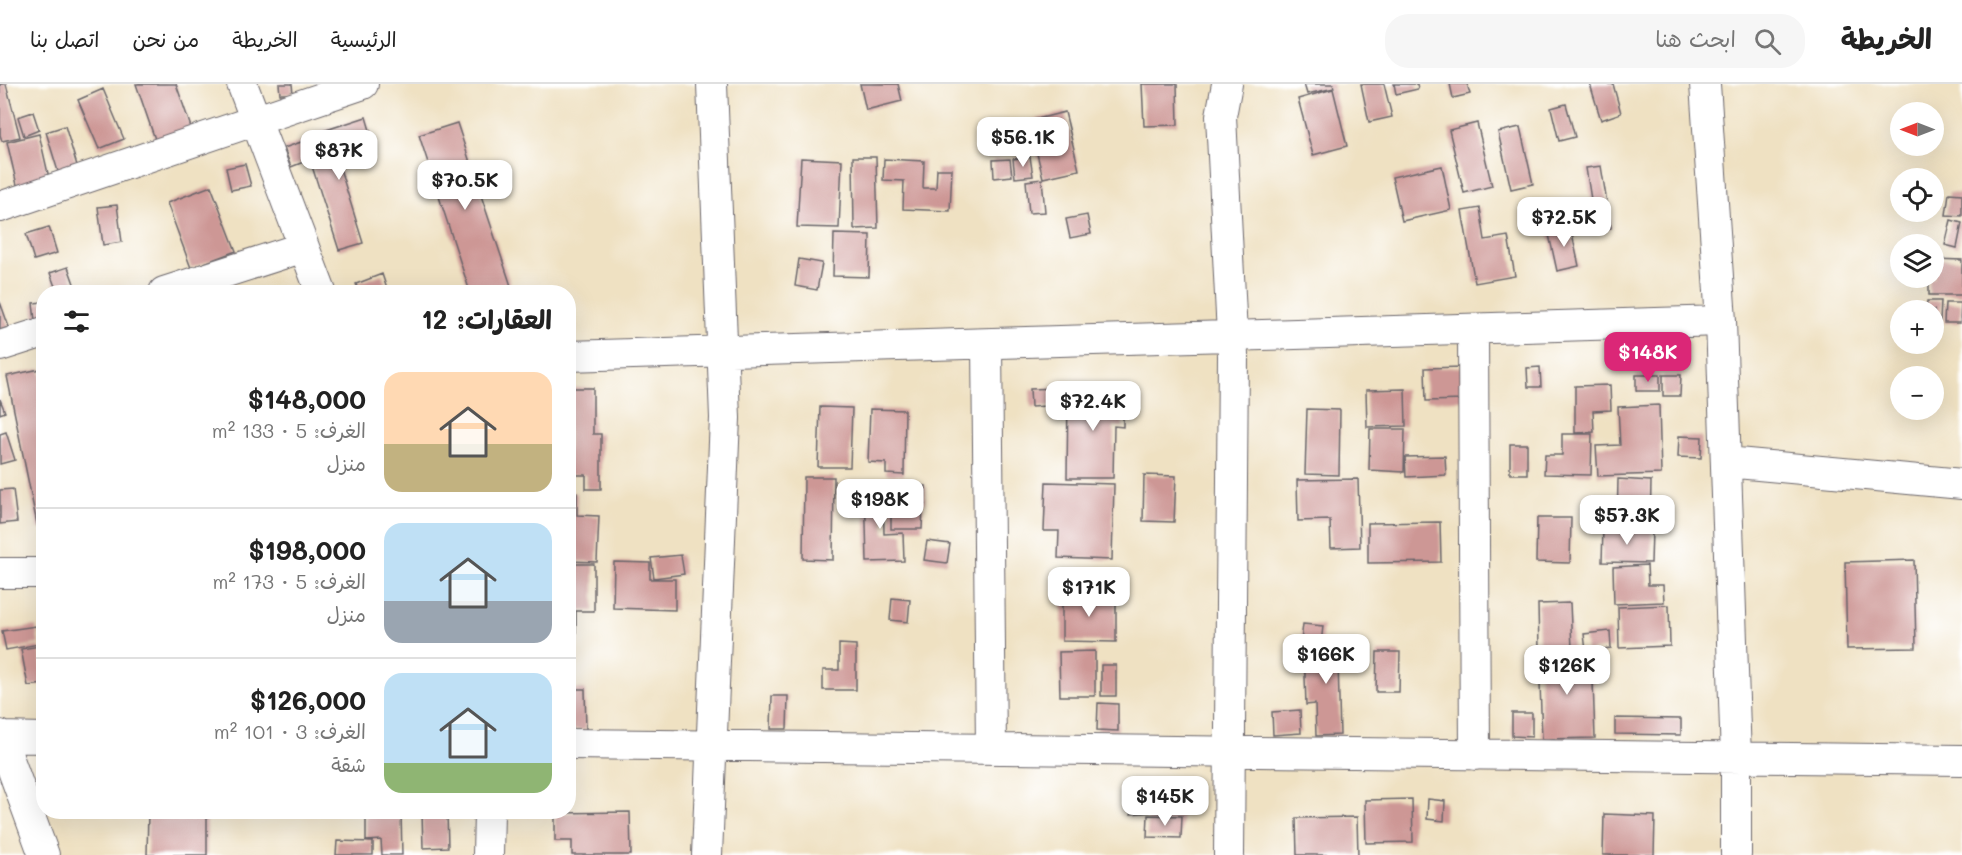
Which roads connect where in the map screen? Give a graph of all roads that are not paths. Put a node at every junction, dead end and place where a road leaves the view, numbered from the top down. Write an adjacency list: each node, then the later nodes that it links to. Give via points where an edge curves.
1 (242, 84): 6 (street)
2 (363, 84): 6 (street)
3 (712, 84): 17 (street)
4 (1227, 84): 14 (street, via 1221,117)
5 (1705, 84): 11 (street)
6 (256, 120): 7 (street); 8 (street)
7 (0, 207)
8 (304, 247): 9 (street); 10 (street)
9 (186, 285)
10 (318, 285)
11 (1722, 321): 12 (street); 19 (street)
12 (1473, 329): 14 (street); 29 (street)
13 (36, 335): 16 (street)
14 (1232, 337): 15 (street); 28 (street)
15 (987, 344): 17 (street); 27 (street)
16 (0, 346)
17 (723, 352): 18 (street); 26 (street, via 726,418)
18 (576, 356)
19 (1726, 462): 20 (street); 30 (street)
20 (1962, 484)
21 (0, 573): 22 (street)
22 (36, 573)
23 (0, 736): 24 (street); 33 (street)
24 (36, 738)
25 (576, 744): 26 (street)
26 (712, 745): 27 (street); 35 (street)
27 (991, 749): 28 (street)
28 (1230, 753): 29 (street); 36 (street)
29 (1475, 755): 30 (street)
30 (1736, 758): 31 (street); 37 (street)
31 (1962, 760)
32 (489, 819): 34 (street)
33 (44, 855)
34 (488, 855)
35 (707, 855)
36 (1229, 855)
37 (1736, 855)

